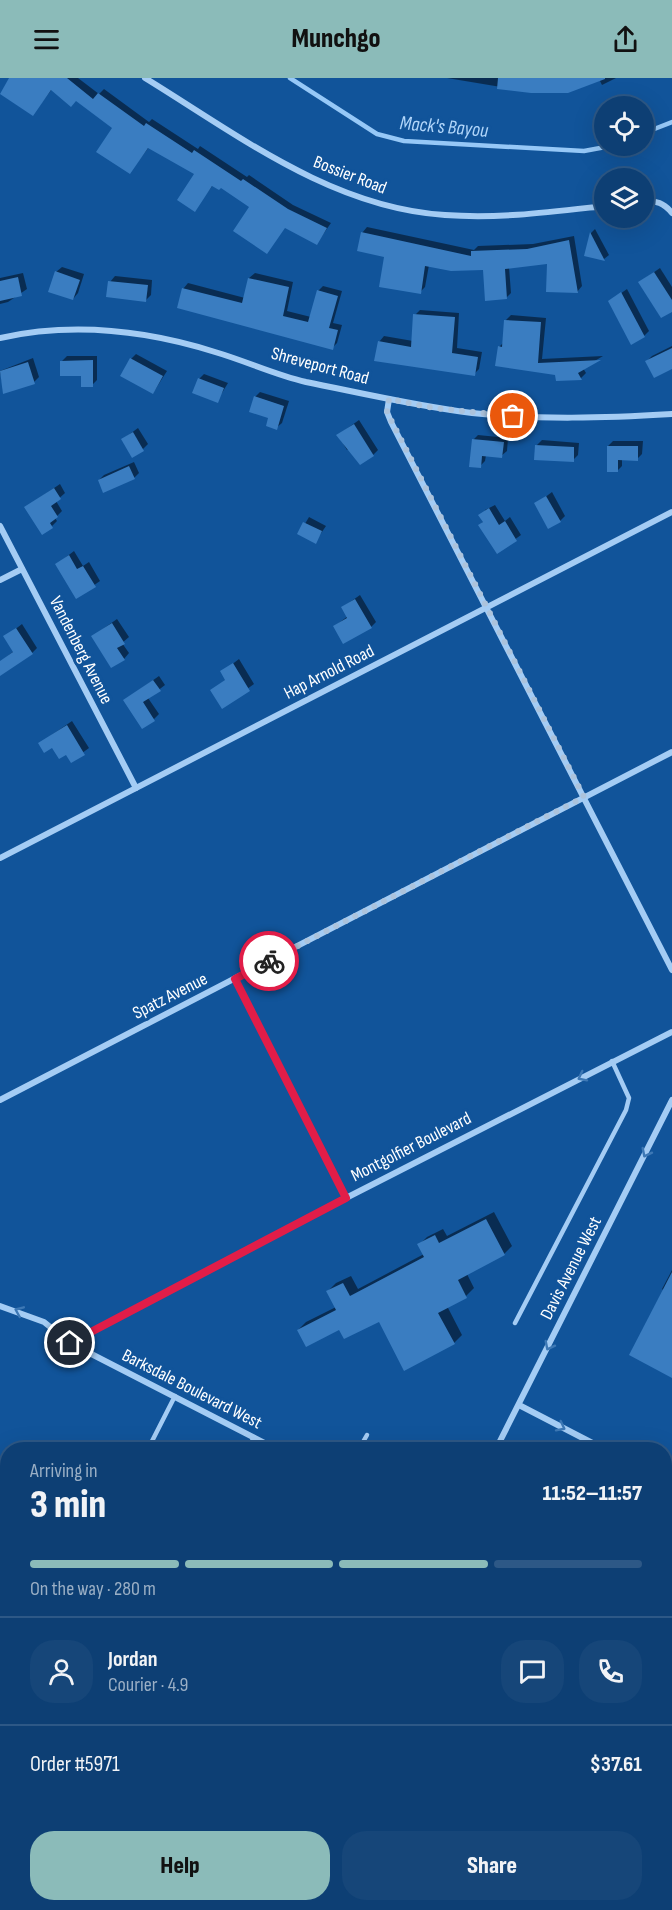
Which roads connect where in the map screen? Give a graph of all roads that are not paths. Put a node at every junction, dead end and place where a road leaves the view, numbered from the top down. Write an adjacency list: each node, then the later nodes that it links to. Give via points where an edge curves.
1 (145, 78): 3 (street, Bossier Road, via 293,169 380,204 443,215 487,217)
2 (654, 201): 4 (street)
3 (594, 207)
4 (672, 212)
5 (0, 338): 6 (street, Shreveport Road, via 58,330 133,332 176,340 302,381)
6 (389, 399): 7 (street, Shreveport Road, via 533,417 583,419); 12 (street, via 387,412 391,422)
7 (672, 414)
8 (672, 512): 12 (street, Hap Arnold Road)
9 (0, 526): 10 (street, Vandenberg Avenue)
10 (22, 569): 11 (street); 14 (street, Vandenberg Avenue)
11 (0, 580)
12 (487, 608): 14 (street, Hap Arnold Road); 15 (street)
13 (672, 752): 15 (street, Spatz Avenue)
14 (136, 788): 16 (street, Hap Arnold Road)
15 (584, 797): 17 (street); 18 (street, Spatz Avenue)
16 (0, 858)
17 (672, 970)
18 (235, 979): 21 (street, Spatz Avenue); 23 (street)
19 (672, 1032): 20 (street, Montgolfier Boulevard)
20 (612, 1061): 23 (street, Montgolfier Boulevard, one-way to 23); 25 (lane, via 629,1098 627,1110)
21 (0, 1100)
22 (672, 1100): 28 (street, Davis Avenue West, one-way to 28)
23 (346, 1198): 26 (street, Montgolfier Boulevard)
24 (0, 1305): 26 (street, Barksdale Boulevard West, one-way to 24, via 44,1322)
25 (515, 1323)
26 (70, 1343): 27 (street, Barksdale Boulevard West)
27 (175, 1396): 30 (street, Barksdale Boulevard West); 31 (lane)
28 (519, 1405): 35 (street, Davis Avenue West); 36 (street, one-way to 36)
29 (367, 1434): 34 (lane)
30 (254, 1437): 32 (lane); 33 (street, Barksdale Boulevard West)
31 (152, 1442)
32 (252, 1442)
33 (263, 1442)
34 (363, 1442)
35 (500, 1442)
36 (590, 1442)

